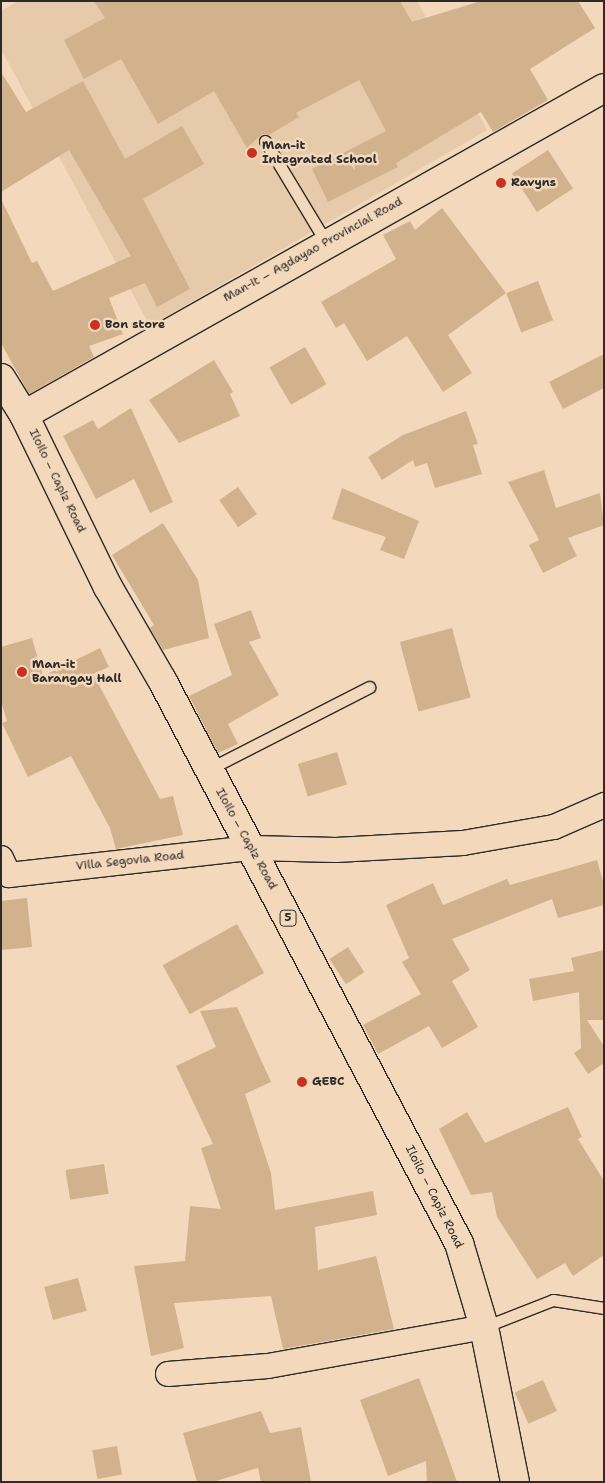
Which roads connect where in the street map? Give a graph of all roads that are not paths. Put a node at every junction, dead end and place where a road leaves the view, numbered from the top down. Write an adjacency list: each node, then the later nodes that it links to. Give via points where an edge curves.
1 (604, 88): 3 (main road, Man-it – Agdayao Provincial Road)
2 (266, 141): 3 (lane)
3 (326, 242): 5 (main road, Man-it – Agdayao Provincial Road)
4 (4, 388): 5 (main road, Iloilo – Capiz Road / 5)
5 (24, 414): 7 (main road, Iloilo – Capiz Road / 5, via 108,587)
6 (369, 688): 7 (lane)
7 (208, 770): 9 (main road, Iloilo – Capiz Road / 5)
8 (604, 805): 9 (street, Villa Segovia Road, via 554,827 463,843 336,850)
9 (251, 848): 10 (street, Villa Segovia Road); 12 (main road, Iloilo – Capiz Road / 5, via 459,1243)
10 (4, 870)
11 (604, 1308): 12 (lane, via 554,1300)
12 (484, 1327): 13 (street, via 268,1366); 14 (main road, Iloilo – Capiz Road / 5)
13 (168, 1374)
14 (515, 1482)

